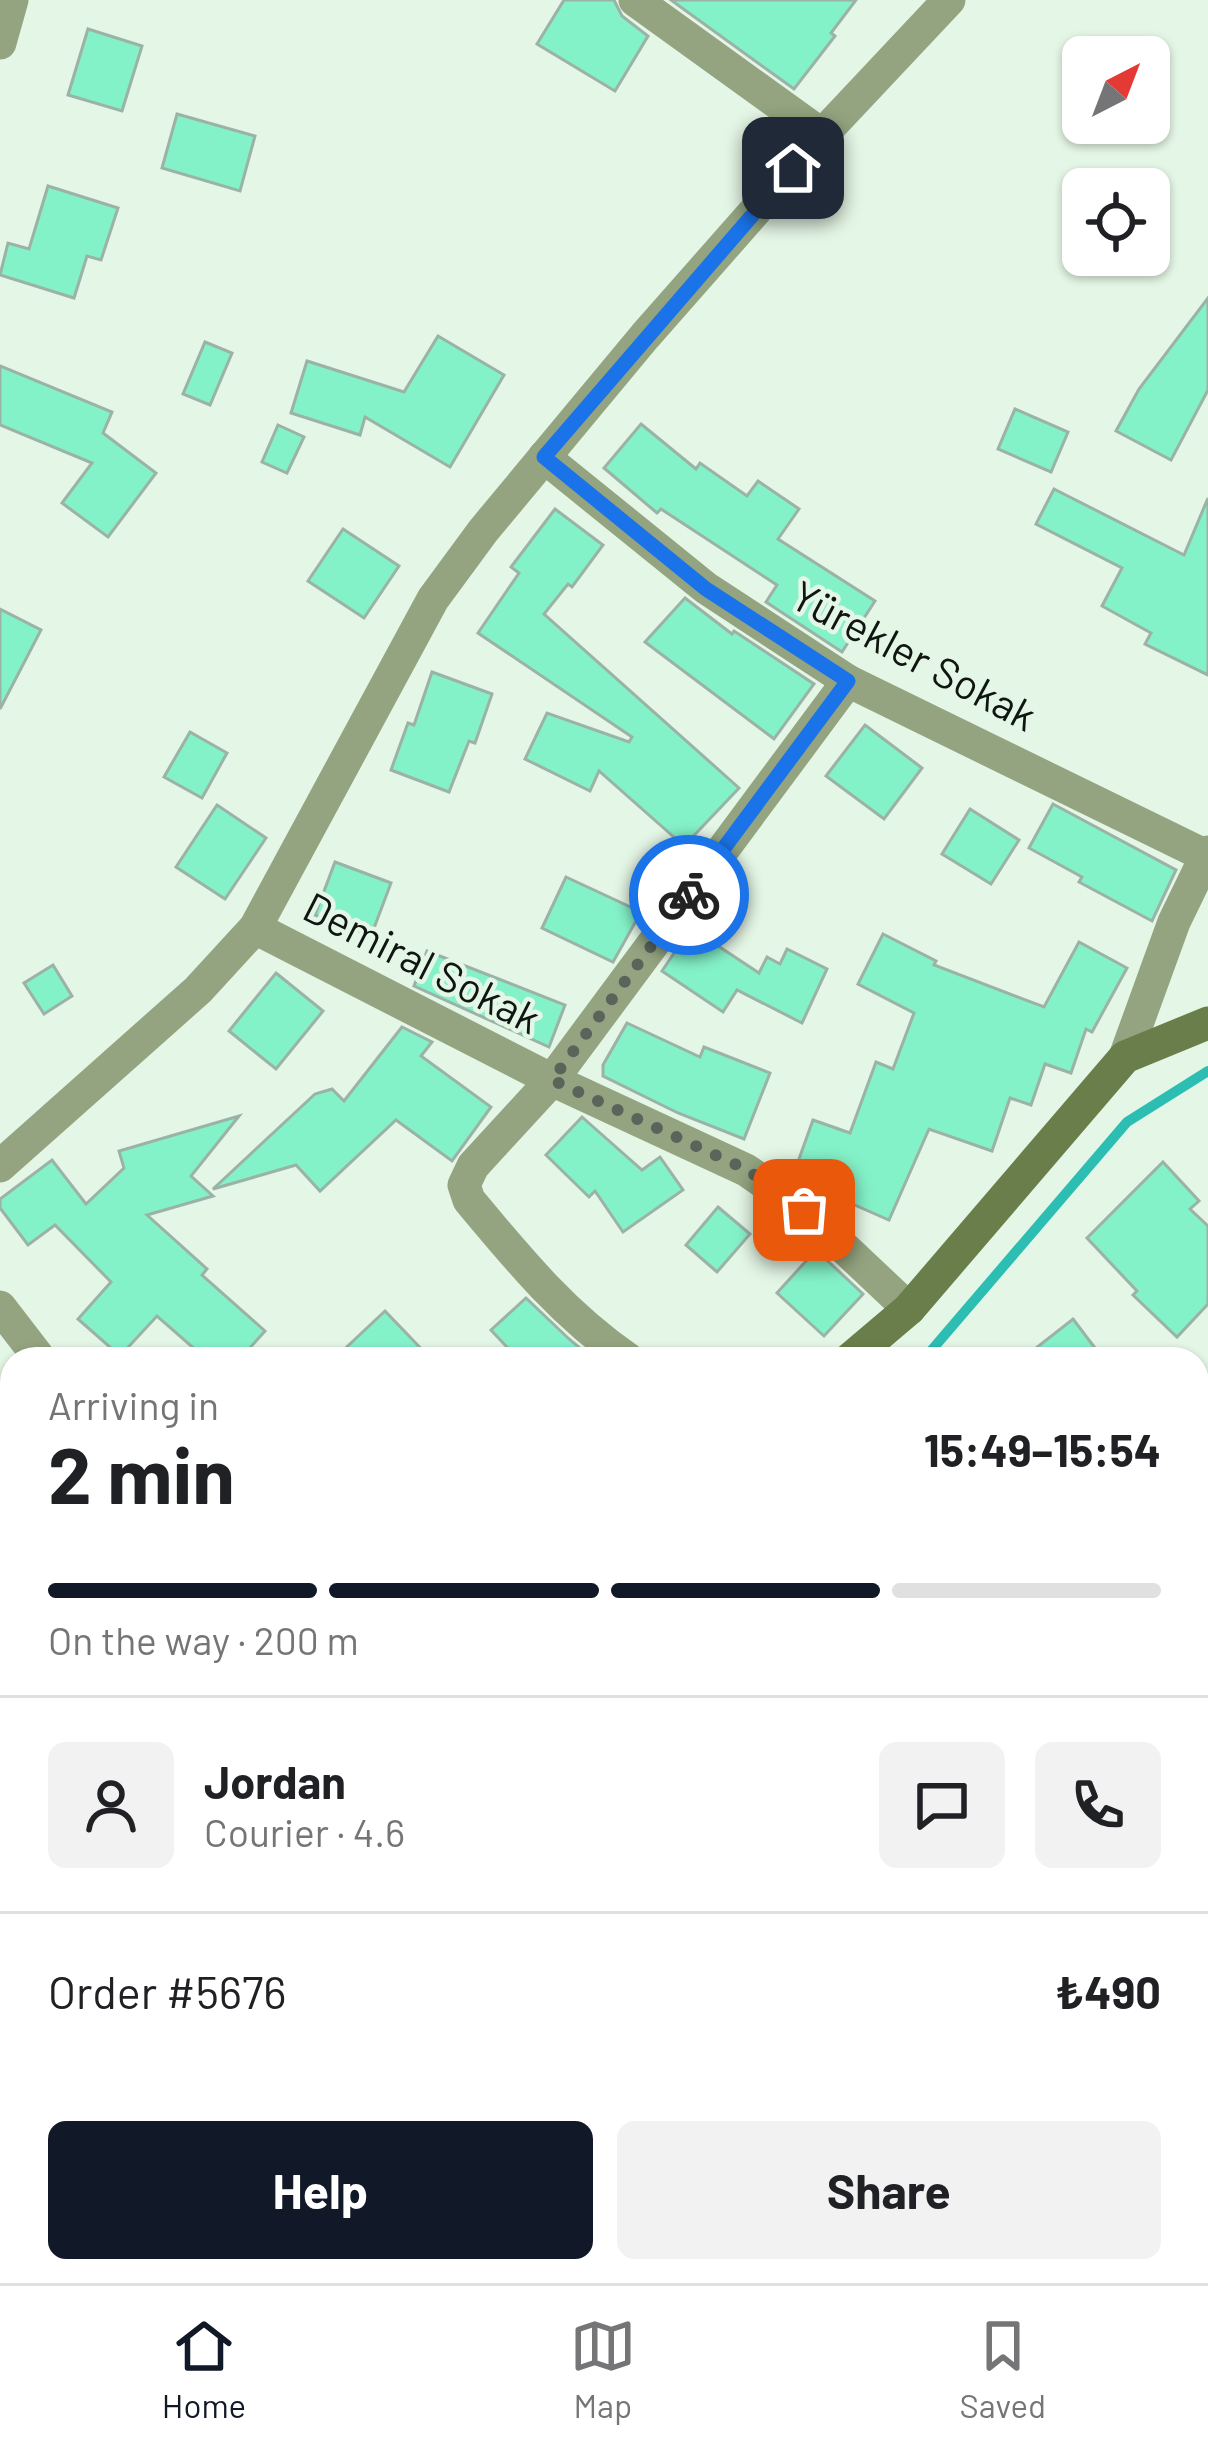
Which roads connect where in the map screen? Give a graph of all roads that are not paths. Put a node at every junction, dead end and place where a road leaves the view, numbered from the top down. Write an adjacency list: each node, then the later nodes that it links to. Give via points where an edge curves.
1 (12, 0): 4 (street)
2 (635, 0): 5 (street)
3 (950, 0): 5 (street)
4 (0, 39)
5 (822, 135): 6 (street)
6 (544, 457): 7 (street, Yürekler Sokak, via 706,589); 9 (street, via 433,599)
7 (848, 681): 8 (street, Yürekler Sokak); 12 (street)
8 (1207, 854): 11 (street)
9 (255, 928): 12 (street, Demiral Sokak); 13 (street, via 198,990)
10 (1208, 1023): 11 (main road)
11 (1126, 1057): 15 (main road)
12 (552, 1080): 15 (street, Demiral Sokak, via 746,1169 804,1210); 17 (street, via 464,1185 535,1280)
13 (0, 1166)
14 (0, 1306): 16 (street)
15 (909, 1310): 18 (main road)
16 (31, 1347)
17 (612, 1347)
18 (864, 1347)

